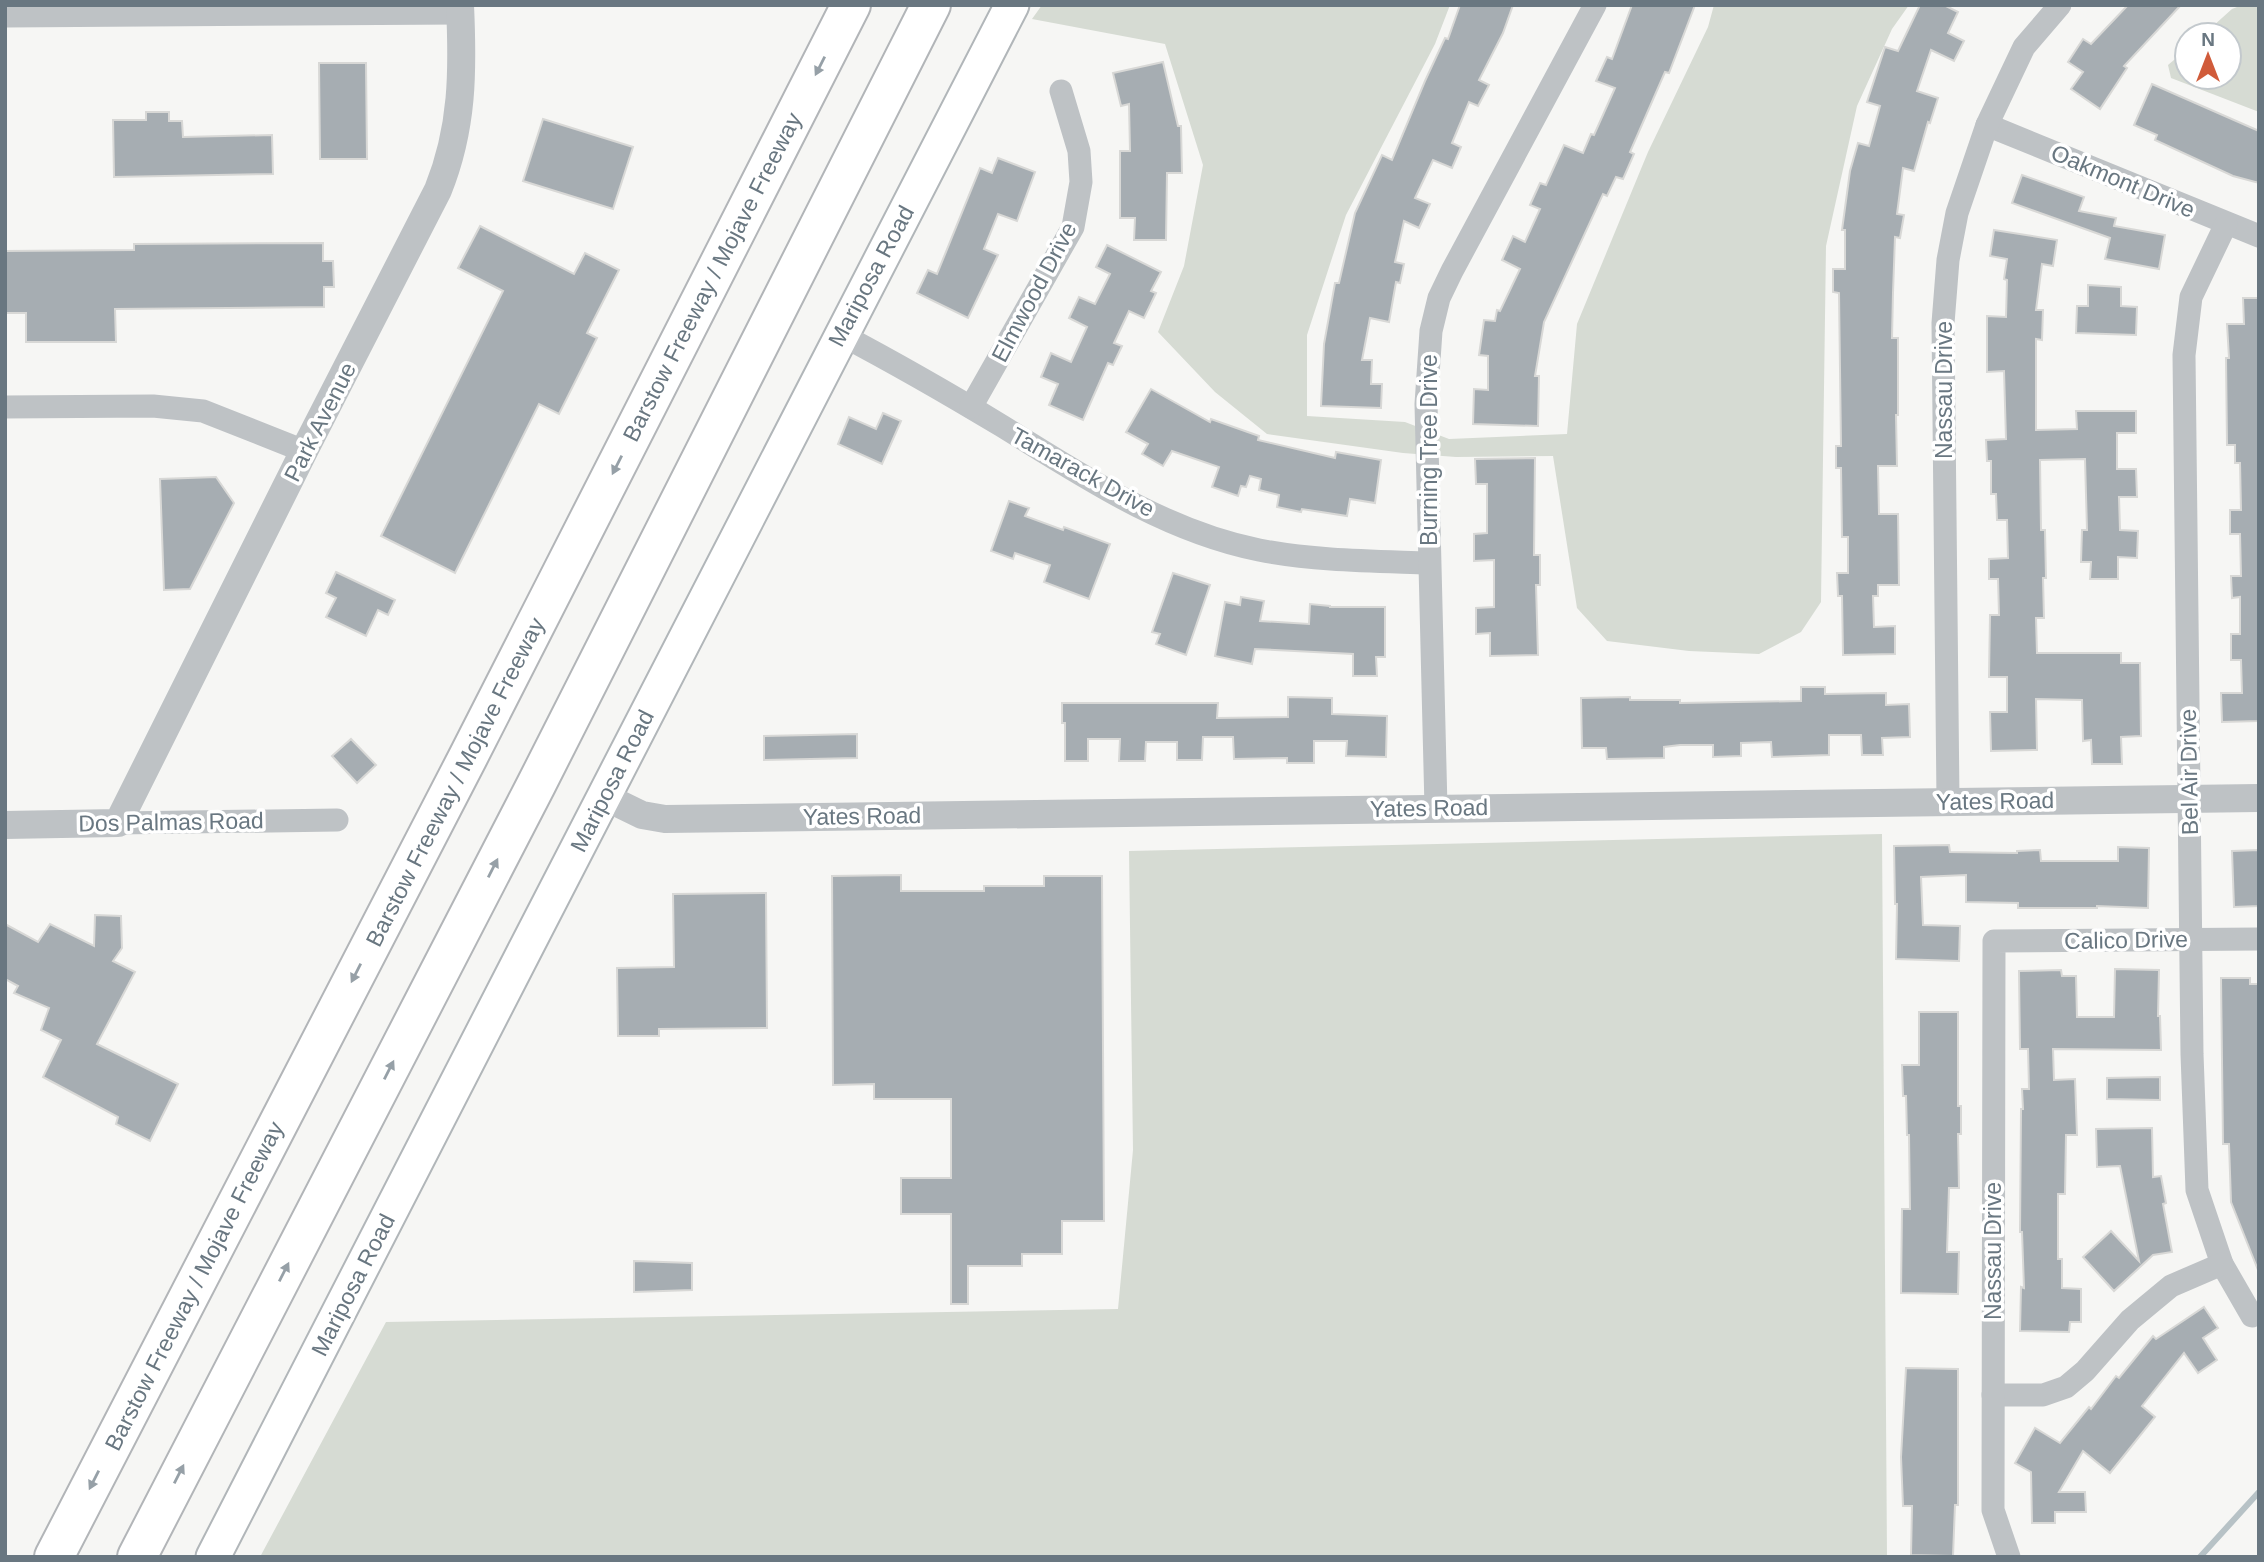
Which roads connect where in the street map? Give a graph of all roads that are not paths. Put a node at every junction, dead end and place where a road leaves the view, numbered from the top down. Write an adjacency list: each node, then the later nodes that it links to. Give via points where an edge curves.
1 (851, 5): 31 (highway, Barstow Freeway / Mojave Freeway, one-way to 31)
2 (931, 5): 32 (highway, one-way to 2, via 536,785)
3 (1013, 5): 12 (main road, Mariposa Road)
4 (1595, 5): 16 (street, Burning Tree Drive, via 1439,298 1427,364)
5 (2060, 5): 9 (street, Nassau Drive, via 2024,47)
6 (461, 9): 7 (street); 15 (street, Park Avenue, via 460,98 450,160)
7 (5, 16)
8 (1061, 91): 14 (street, Elmwood Drive, via 1079,151 1081,182 1073,227)
9 (1987, 125): 10 (street, Oakmont Drive); 20 (street, Nassau Drive, via 1957,213 1943,323)
10 (2226, 224): 11 (street, Oakmont Drive); 19 (street, Bel Air Drive, via 2191,297 2184,355)
11 (2259, 236)
12 (840, 334): 14 (street, Tamarack Drive); 17 (main road, Mariposa Road)
13 (5, 407): 15 (street, via 153,406 203,411)
14 (971, 407): 16 (street, Tamarack Drive, via 1114,495 1189,529 1258,550 1324,559)
15 (304, 451): 23 (street, Park Avenue)
16 (1429, 563): 21 (street, Burning Tree Drive)
17 (603, 796): 21 (street, Yates Road, via 642,815 665,819); 33 (main road, Mariposa Road)
18 (2259, 798): 19 (street, Yates Road)
19 (2189, 799): 20 (street, Yates Road); 25 (street, Bel Air Drive)
20 (1948, 802): 21 (street, Yates Road)
21 (1436, 808)
22 (337, 820): 23 (street, Dos Palmas Road)
23 (118, 823): 24 (street, Dos Palmas Road)
24 (5, 825)
25 (2192, 939): 26 (street, Calico Drive); 27 (street, Calico Drive); 28 (street, Bel Air Drive, via 2197,1190)
26 (2259, 939)
27 (1994, 942): 30 (street, Nassau Drive)
28 (2222, 1264): 29 (street, Bel Air Drive); 30 (street, via 2171,1286 2130,1320 2066,1387 2043,1395)
29 (2252, 1316)
30 (1993, 1395): 34 (street, Nassau Drive, via 1993,1510)
31 (54, 1557)
32 (137, 1557)
33 (213, 1557)
34 (2010, 1557)

